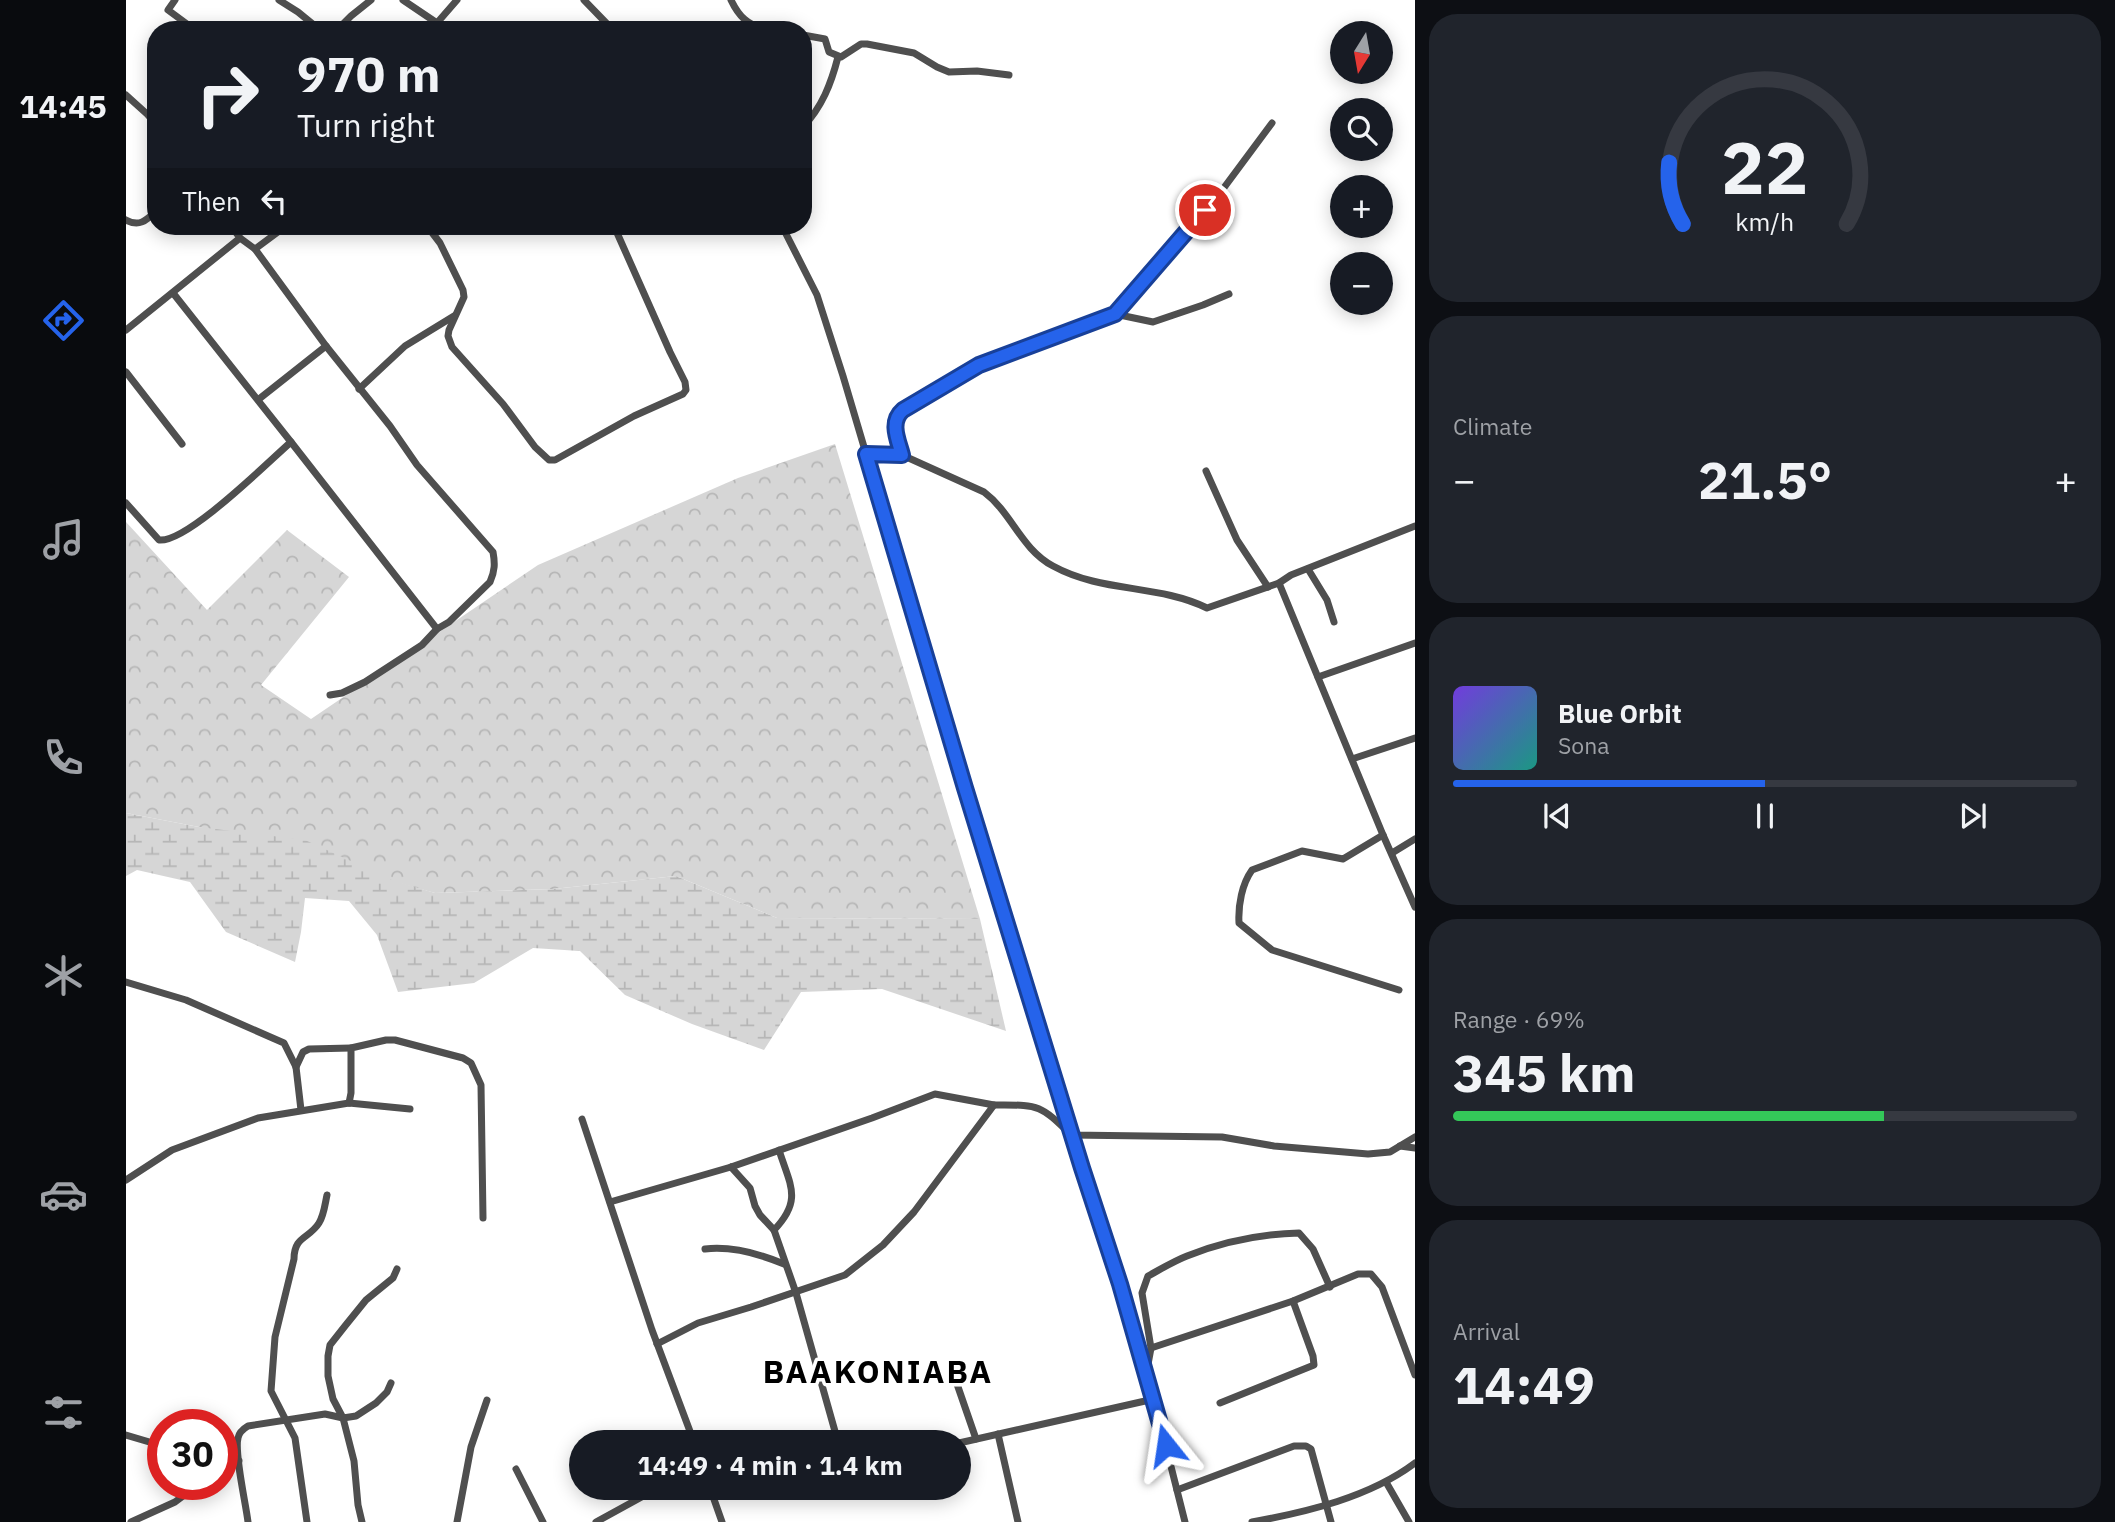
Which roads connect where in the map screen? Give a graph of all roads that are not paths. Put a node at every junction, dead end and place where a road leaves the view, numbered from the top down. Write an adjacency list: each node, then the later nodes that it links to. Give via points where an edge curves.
1 (176, 0): 8 (street, via 168,10)
2 (279, 0): 9 (street)
3 (371, 0): 10 (street)
4 (403, 0): 11 (street)
5 (457, 0): 12 (street)
6 (584, 0): 13 (street)
7 (732, 0): 14 (street)
8 (183, 21)
9 (310, 21)
10 (346, 21)
11 (434, 21)
12 (439, 21)
13 (604, 21)
14 (745, 21)
15 (812, 37): 16 (street, via 825,39 829,52)
16 (838, 57): 17 (street, via 867,44 914,53 949,72); 20 (street, via 829,90)
17 (1009, 75)
18 (126, 96): 19 (street)
19 (147, 111)
20 (812, 117)
21 (1272, 123): 33 (street, via 1223,189)
22 (126, 220): 23 (street, via 134,224)
23 (147, 220)
24 (238, 235): 29 (street)
25 (274, 235): 30 (street)
26 (434, 235): 34 (street, via 463,290)
27 (618, 235): 34 (street, via 686,390 555,460 535,447 452,347 448,335)
28 (787, 235): 42 (street, via 817,295)
29 (240, 238): 30 (street); 31 (street)
30 (255, 249): 36 (street)
31 (173, 293): 35 (street); 39 (street)
32 (1229, 294): 33 (street, via 1153,322)
33 (1115, 314): 43 (street, via 979,365 903,410 894,423)
34 (454, 315): 38 (street, via 405,346)
35 (126, 330)
36 (326, 346): 38 (street); 39 (street)
37 (126, 372): 41 (street)
38 (359, 389): 51 (street, via 493,552 490,582)
39 (258, 399): 40 (street)
40 (291, 442): 45 (street, via 231,497 166,540 159,540); 51 (street)
41 (182, 444)
42 (866, 454): 43 (street); 70 (street)
43 (902, 455): 49 (street, via 984,492 1032,550 1055,568 1082,579 1167,595 1207,608)
44 (1206, 471): 49 (street, via 1237,540)
45 (126, 503)
46 (1415, 526): 47 (street)
47 (1308, 569): 48 (street); 50 (street)
48 (1279, 583): 49 (street); 53 (street)
49 (1268, 587)
50 (1334, 622)
51 (437, 628): 54 (street, via 422,645 365,682)
52 (1415, 643): 53 (street)
53 (1318, 677): 56 (street)
54 (330, 695)
55 (1415, 738): 56 (street)
56 (1352, 759): 57 (street)
57 (1383, 835): 59 (street); 62 (street, via 1343,859 1302,851 1252,870 1240,899 1238,919 1272,950)
58 (1415, 839): 59 (street)
59 (1392, 853): 60 (street)
60 (1415, 906)
61 (126, 982): 64 (street, via 186,1000 269,1035 284,1043)
62 (1399, 990)
63 (351, 1048): 64 (street, via 309,1049); 65 (street); 79 (street, via 395,1040 471,1063 481,1085)
64 (296, 1067): 68 (street)
65 (349, 1103): 67 (street); 68 (street)
66 (994, 1105): 70 (street, via 1038,1107); 74 (street, via 935,1094); 85 (street, via 914,1212 883,1245 845,1275)
67 (410, 1109)
68 (301, 1110): 76 (street, via 258,1118 172,1150)
69 (582, 1119): 78 (street)
70 (1072, 1135): 72 (street, via 1223,1138 1368,1154); 90 (street)
71 (1415, 1137): 72 (street)
72 (1400, 1146): 73 (street)
73 (1415, 1148)
74 (779, 1150): 75 (street); 80 (street, via 793,1195 784,1219)
75 (731, 1167): 78 (street); 80 (street, via 750,1188 760,1215)
76 (126, 1180)
77 (327, 1195): 97 (street, via 319,1224 294,1249 275,1337 271,1391)
78 (610, 1202): 87 (street)
79 (483, 1218)
80 (774, 1230): 82 (street)
81 (705, 1249): 82 (street, via 758,1254)
82 (784, 1264): 85 (street)
83 (397, 1269): 96 (street, via 330,1345 328,1376)
84 (1329, 1287): 86 (street); 88 (street, via 1313,1250 1298,1233 1250,1238 1185,1256 1148,1276 1142,1293); 89 (street, via 1358,1274 1371,1274 1382,1287)
85 (796, 1293): 87 (street, via 698,1323); 99 (street)
86 (1293, 1301): 88 (street); 95 (street, via 1314,1366)
87 (657, 1345): 98 (street)
88 (1151, 1348): 90 (street)
89 (1415, 1375)
90 (1146, 1376): 93 (street)
91 (391, 1383): 96 (street, via 368,1409)
92 (957, 1384): 102 (street)
93 (1154, 1399): 100 (street); 109 (street)
94 (486, 1400): 118 (street, via 471,1447)
95 (1220, 1403)
96 (343, 1418): 97 (street, via 324,1414); 117 (street)
97 (286, 1421): 105 (street, via 243,1428 237,1440); 116 (street, via 295,1438)
98 (689, 1430)
99 (835, 1430)
100 (998, 1434): 102 (street); 122 (street)
101 (126, 1436): 104 (street)
102 (976, 1439): 103 (street)
103 (971, 1440)
104 (147, 1442)
105 (239, 1461): 115 (street)
106 (1415, 1463): 108 (street)
107 (516, 1469): 119 (street)
108 (1386, 1482): 113 (street); 126 (street)
109 (1177, 1490): 113 (street, via 1306,1446 1311,1449); 123 (street)
110 (178, 1500): 114 (street)
111 (636, 1500): 120 (street)
112 (715, 1500): 121 (street)
113 (1326, 1504): 124 (street); 125 (street)
114 (131, 1522)
115 (248, 1522)
116 (307, 1522)
117 (362, 1522)
118 (457, 1522)
119 (543, 1522)
120 (596, 1522)
121 (722, 1522)
122 (1018, 1522)
123 (1185, 1522)
124 (1252, 1522)
125 (1331, 1522)
126 (1409, 1522)

